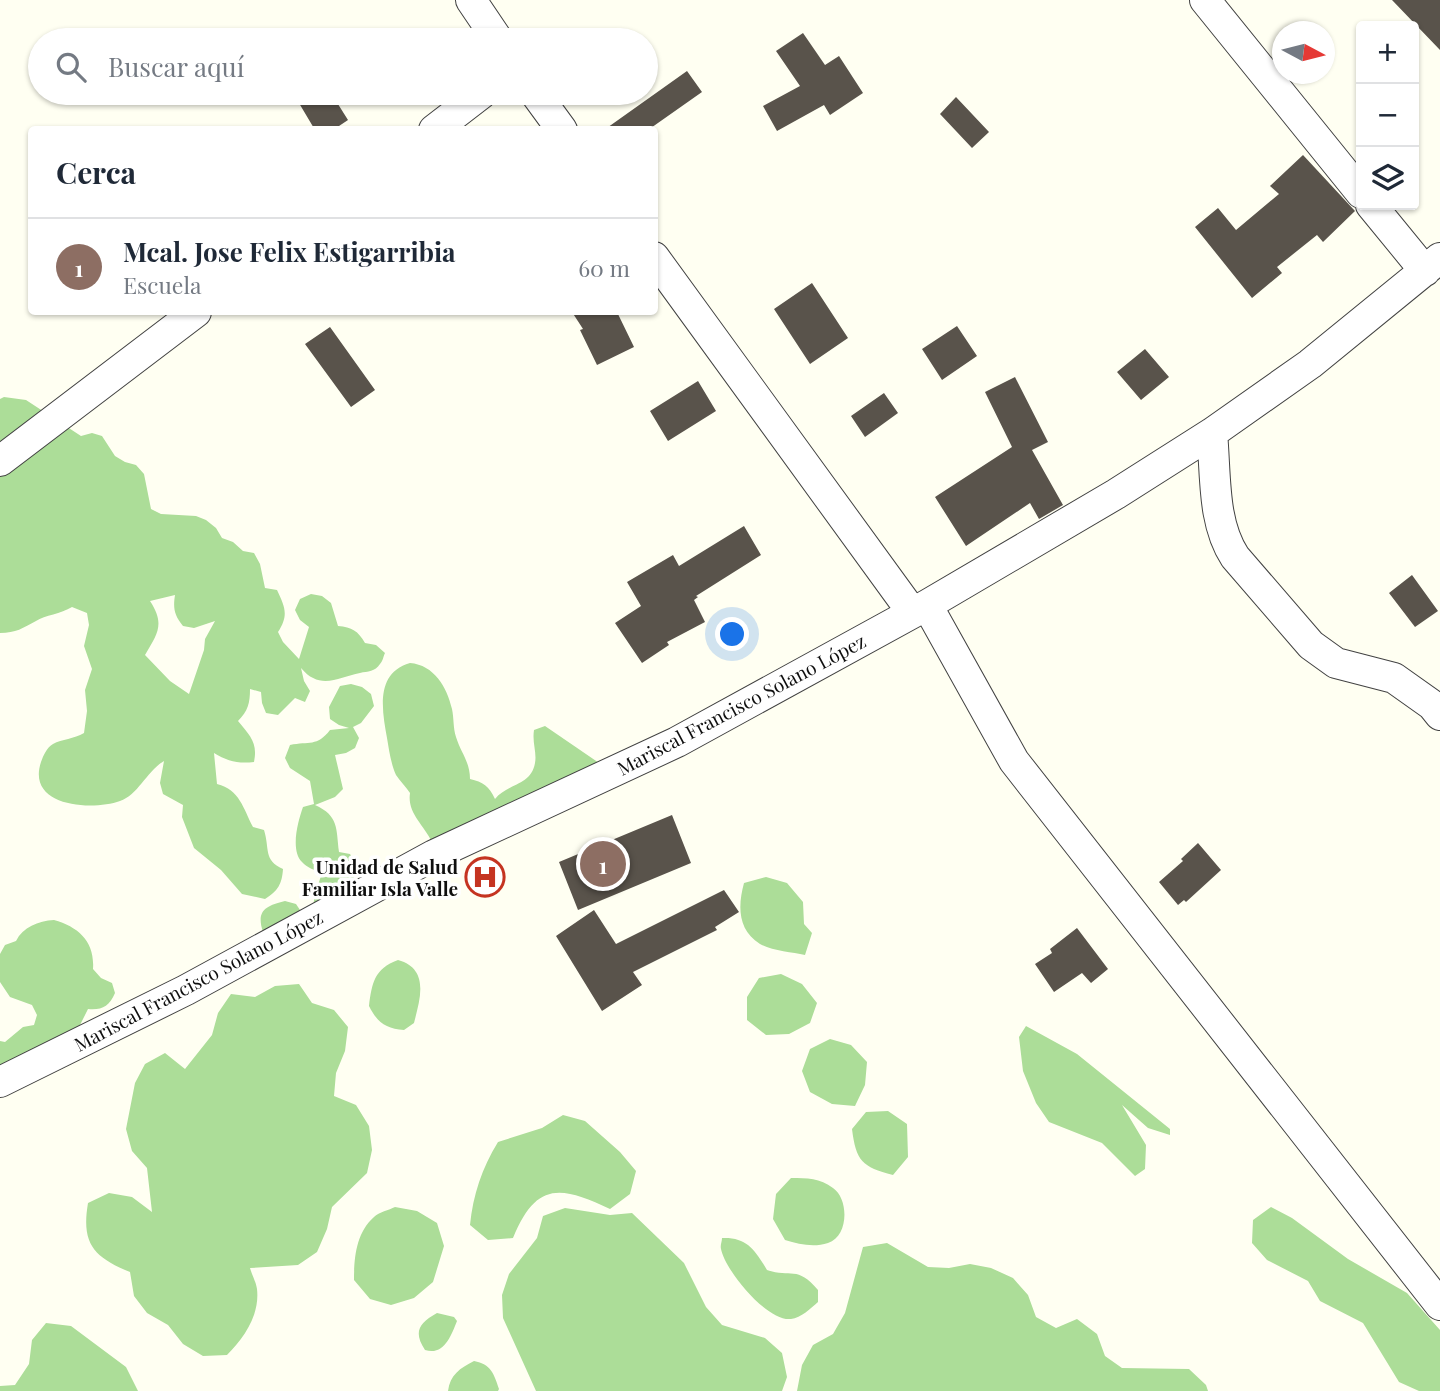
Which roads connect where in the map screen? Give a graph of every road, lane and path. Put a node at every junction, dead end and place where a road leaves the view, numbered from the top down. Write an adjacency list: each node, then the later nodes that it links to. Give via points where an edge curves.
1 (471, 0): 3 (street)
2 (1205, 0): 8 (street)
3 (490, 28)
4 (466, 105): 6 (street)
5 (544, 105): 7 (street)
6 (439, 126)
7 (559, 126)
8 (1356, 187)
9 (1376, 210): 11 (street)
10 (658, 262): 15 (street)
11 (1432, 265): 13 (street, Mariscal Francisco Solano López, via 1310,364)
12 (191, 315): 14 (street)
13 (1212, 433): 15 (street, Mariscal Francisco Solano López); 16 (street, via 1220,527 1235,557 1311,645 1336,663 1394,678)
14 (0, 461)
15 (919, 608): 17 (street, Mariscal Francisco Solano López, via 677,742 434,855 186,990); 18 (street, via 1014,761)
16 (1440, 715)
17 (0, 1082)
18 (1440, 1305)

